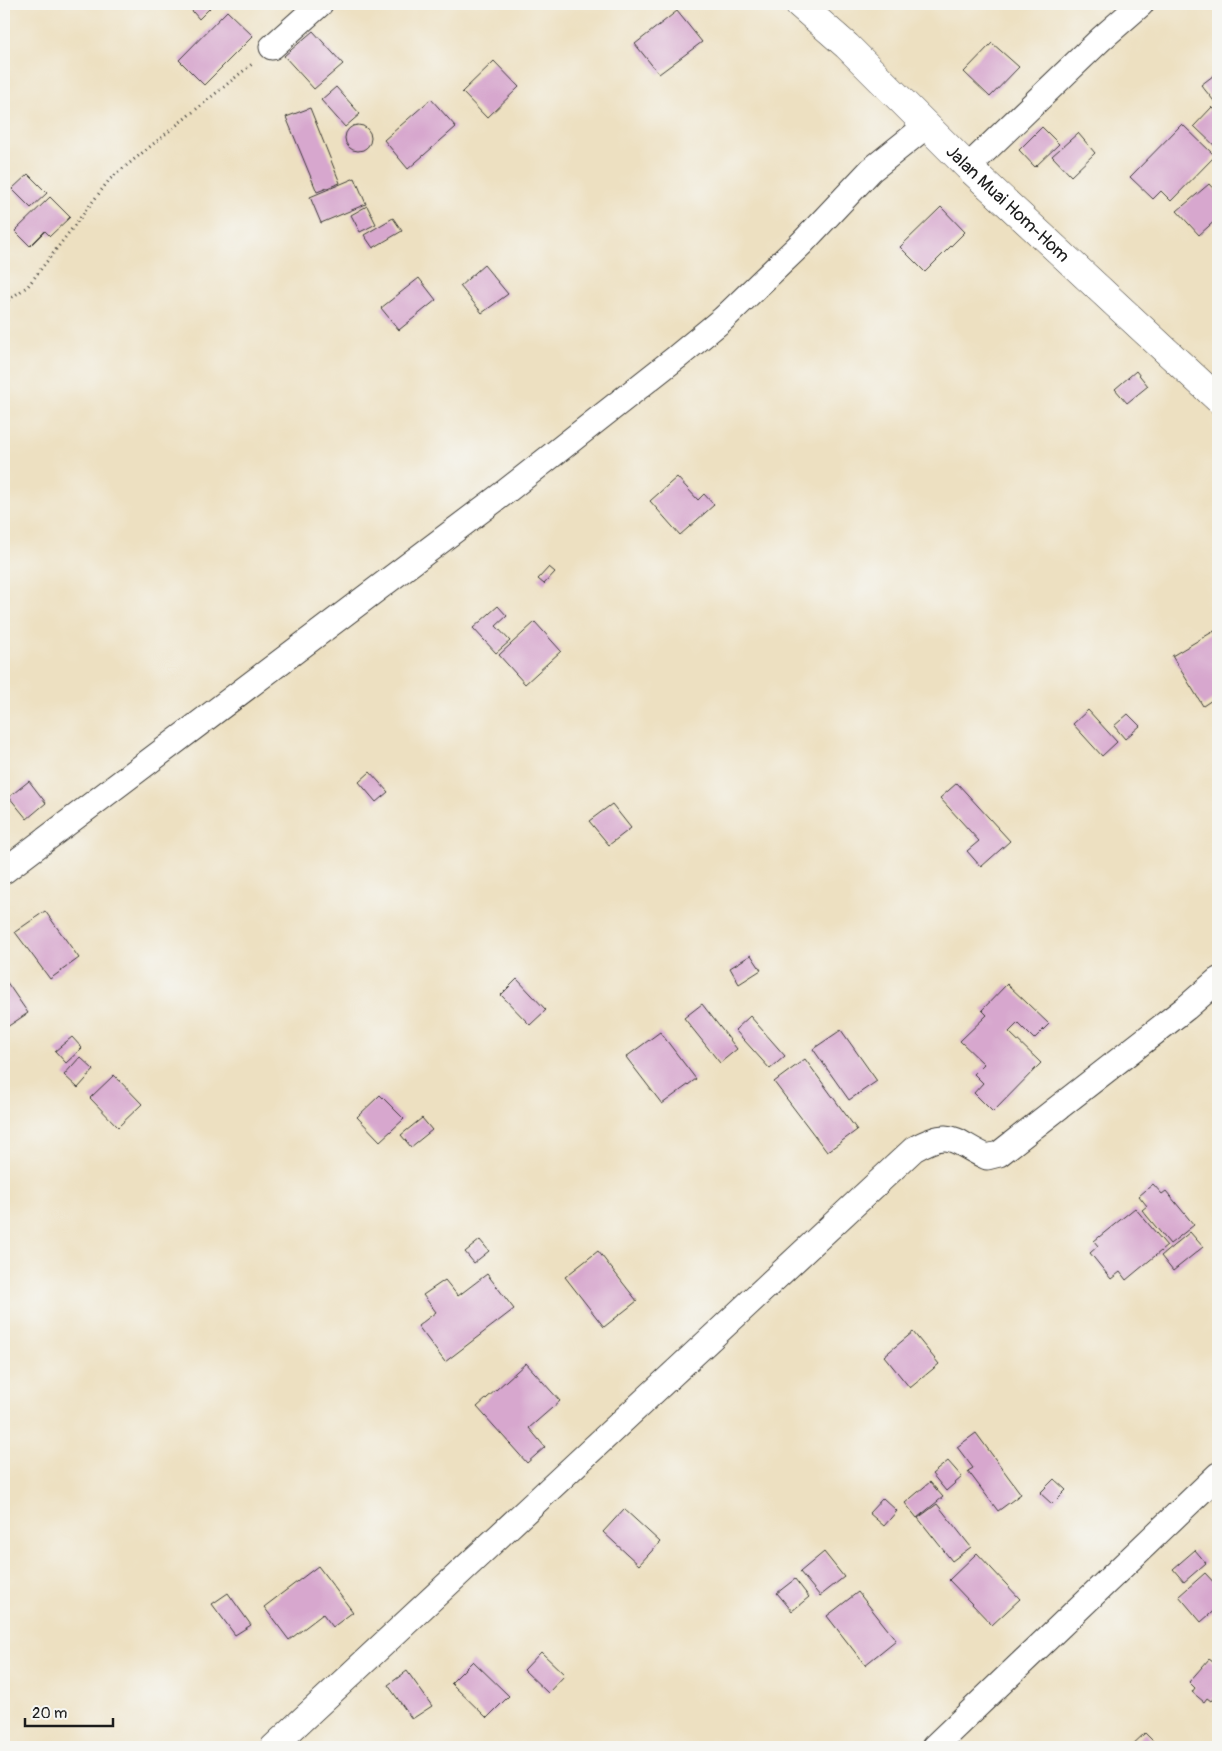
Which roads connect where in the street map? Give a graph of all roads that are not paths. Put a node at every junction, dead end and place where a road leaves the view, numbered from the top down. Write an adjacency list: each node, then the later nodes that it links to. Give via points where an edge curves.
1 (320, 4): 4 (street)
2 (799, 4): 5 (street, Jalan Muai Hom-Hom, via 847,46)
3 (1141, 4): 6 (street)
4 (272, 48)
5 (926, 126): 6 (street, Jalan Muai Hom-Hom); 8 (street, via 872,170 802,243 685,351 504,493)
6 (968, 168): 7 (street, Jalan Muai Hom-Hom)
7 (1218, 399)
8 (4, 871)
9 (1218, 980): 11 (street, via 999,1154 987,1157 951,1138 935,1139 914,1150)
10 (1218, 1475): 12 (street)
11 (273, 1747)
12 (934, 1747)

